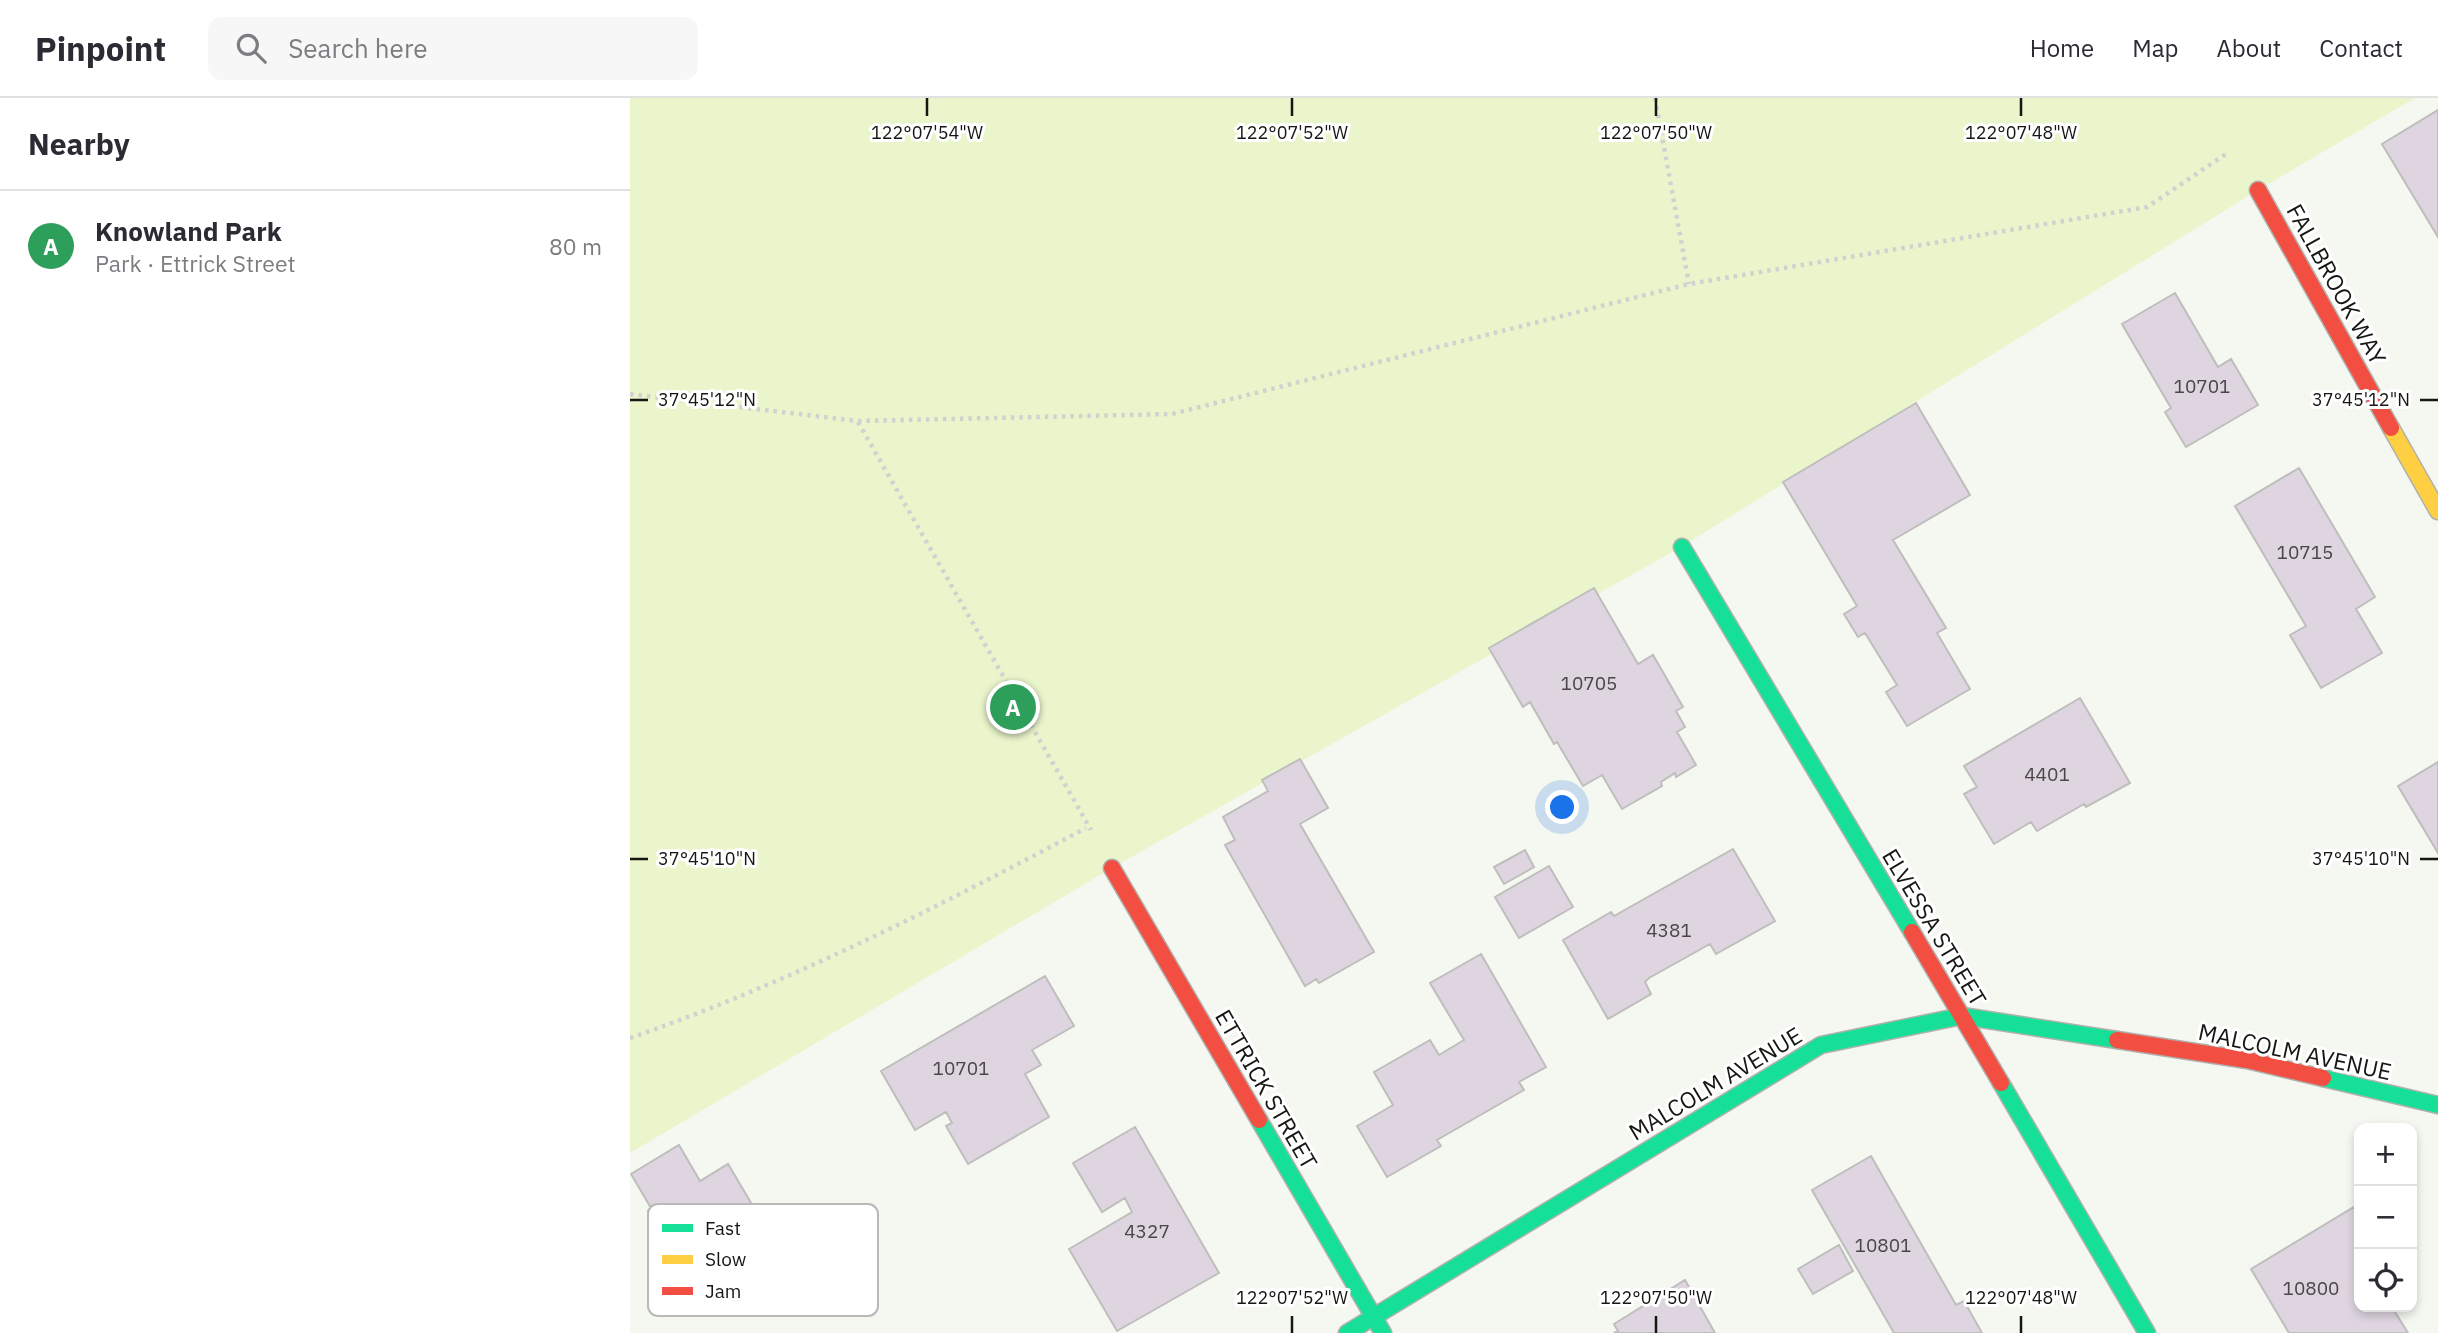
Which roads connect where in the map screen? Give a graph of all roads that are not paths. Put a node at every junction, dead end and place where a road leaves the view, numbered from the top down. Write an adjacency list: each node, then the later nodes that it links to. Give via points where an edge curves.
1 (2258, 190): 2 (street, FALLBROOK WAY)
2 (2438, 511)
3 (1682, 547): 5 (street, ELVESSA STREET)
4 (1112, 868): 7 (street, ETTRICK STREET)
5 (1962, 1016): 6 (street, MALCOLM AVENUE, via 2247,1060); 7 (street, MALCOLM AVENUE, via 1821,1045); 10 (street, ELVESSA STREET)
6 (2438, 1105)
7 (1374, 1317): 8 (street, MALCOLM AVENUE); 9 (street, ETTRICK STREET)
8 (1347, 1333)
9 (1383, 1333)
10 (2147, 1333)

